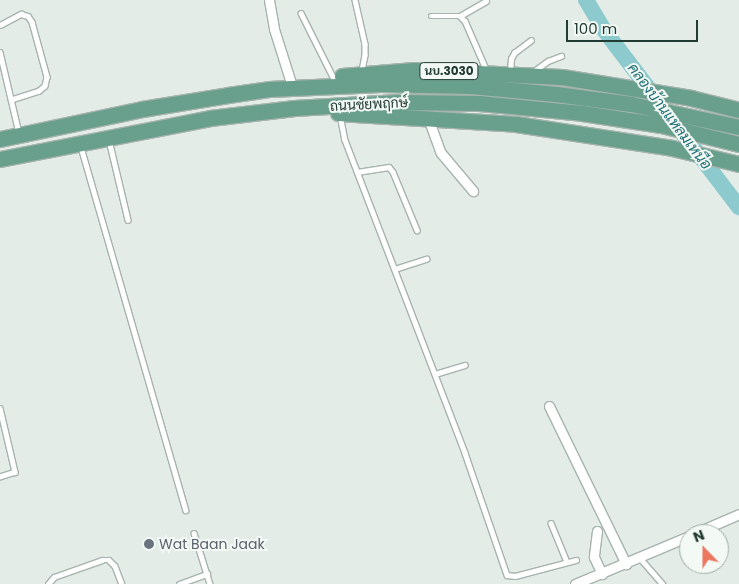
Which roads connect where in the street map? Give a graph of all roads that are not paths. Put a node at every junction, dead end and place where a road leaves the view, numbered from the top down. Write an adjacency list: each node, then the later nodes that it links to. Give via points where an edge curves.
1 (269, 0): 16 (street, via 274,29)
2 (355, 0): 13 (lane, via 366,55)
3 (486, 1): 6 (lane)
4 (301, 13): 15 (lane)
5 (431, 16): 6 (lane)
6 (460, 16): 11 (lane, via 473,36)
7 (0, 25): 18 (lane, via 22,14 28,16 47,77 46,86 39,91)
8 (531, 40): 12 (lane, via 514,53)
9 (0, 52): 18 (lane)
10 (561, 56): 14 (lane)
11 (488, 72): 12 (main road, ถนนชัยพฤกษ์ / นบ.3030); 13 (main road, ถนนชัยพฤกษ์ / นบ.3030, via 414,70)
12 (510, 73): 14 (main road, ถนนชัยพฤกษ์ / นบ.3030)
13 (361, 74): 15 (main road, ถนนชัยพฤกษ์ / นบ.3030)
14 (529, 75): 20 (main road, ถนนชัยพฤกษ์ / นบ.3030, via 630,87)
15 (333, 78): 16 (main road, ถนนชัยพฤกษ์ / นบ.3030)
16 (292, 83): 17 (main road, ถนนชัยพฤกษ์ / นบ.3030)
17 (269, 89): 23 (main road, ถนนชัยพฤกษ์ / นบ.3030, via 185,101); 24 (main road, ถนนชัยพฤกษ์ / นบ.3030, via 427,84 517,90 598,99)
18 (11, 100): 25 (lane)
19 (294, 108): 21 (main road); 27 (main road, ถนนชัยพฤกษ์, via 210,118); 30 (main road, ถนนชัยพฤกษ์, via 479,103 661,125)
20 (739, 110)
21 (340, 113): 22 (main road); 34 (lane, via 345,140)
22 (427, 118): 32 (main road, via 516,124 604,136); 35 (street, via 441,153)
23 (65, 126): 25 (main road); 28 (main road, ถนนชัยพฤกษ์ / นบ.3030)
24 (739, 127)
25 (18, 129): 26 (main road)
26 (0, 131)
27 (108, 136): 29 (main road, ถนนชัยพฤกษ์); 36 (lane)
28 (0, 139)
29 (75, 144): 31 (main road, ถนนชัยพฤกษ์); 33 (main road); 45 (lane)
30 (739, 144)
31 (0, 159)
32 (733, 162)
33 (0, 168)
34 (358, 172): 37 (lane, via 389,167); 39 (lane)
35 (473, 191)
36 (128, 220)
37 (417, 230)
38 (426, 259): 39 (lane)
39 (395, 269): 41 (lane)
40 (465, 365): 41 (lane)
41 (435, 374): 54 (lane, via 466,453 507,575 515,576)
42 (549, 406): 55 (street)
43 (0, 408): 44 (lane, via 16,472)
44 (0, 477)
45 (186, 510)
46 (739, 514): 48 (street)
47 (551, 523): 54 (lane)
48 (716, 524)
49 (597, 531): 57 (street, via 594,557)
50 (194, 533): 56 (lane)
51 (679, 540): 52 (street)
52 (640, 558): 55 (street); 64 (lane)
53 (576, 560): 54 (lane)
54 (567, 562)
55 (626, 564): 57 (street)
56 (207, 574): 61 (lane); 62 (lane)
57 (602, 574): 58 (street)
58 (586, 582): 63 (street)
59 (48, 584): 60 (lane, via 54,577 109,560)
60 (122, 584)
61 (179, 584)
62 (210, 584)
63 (575, 584)
64 (662, 584)

